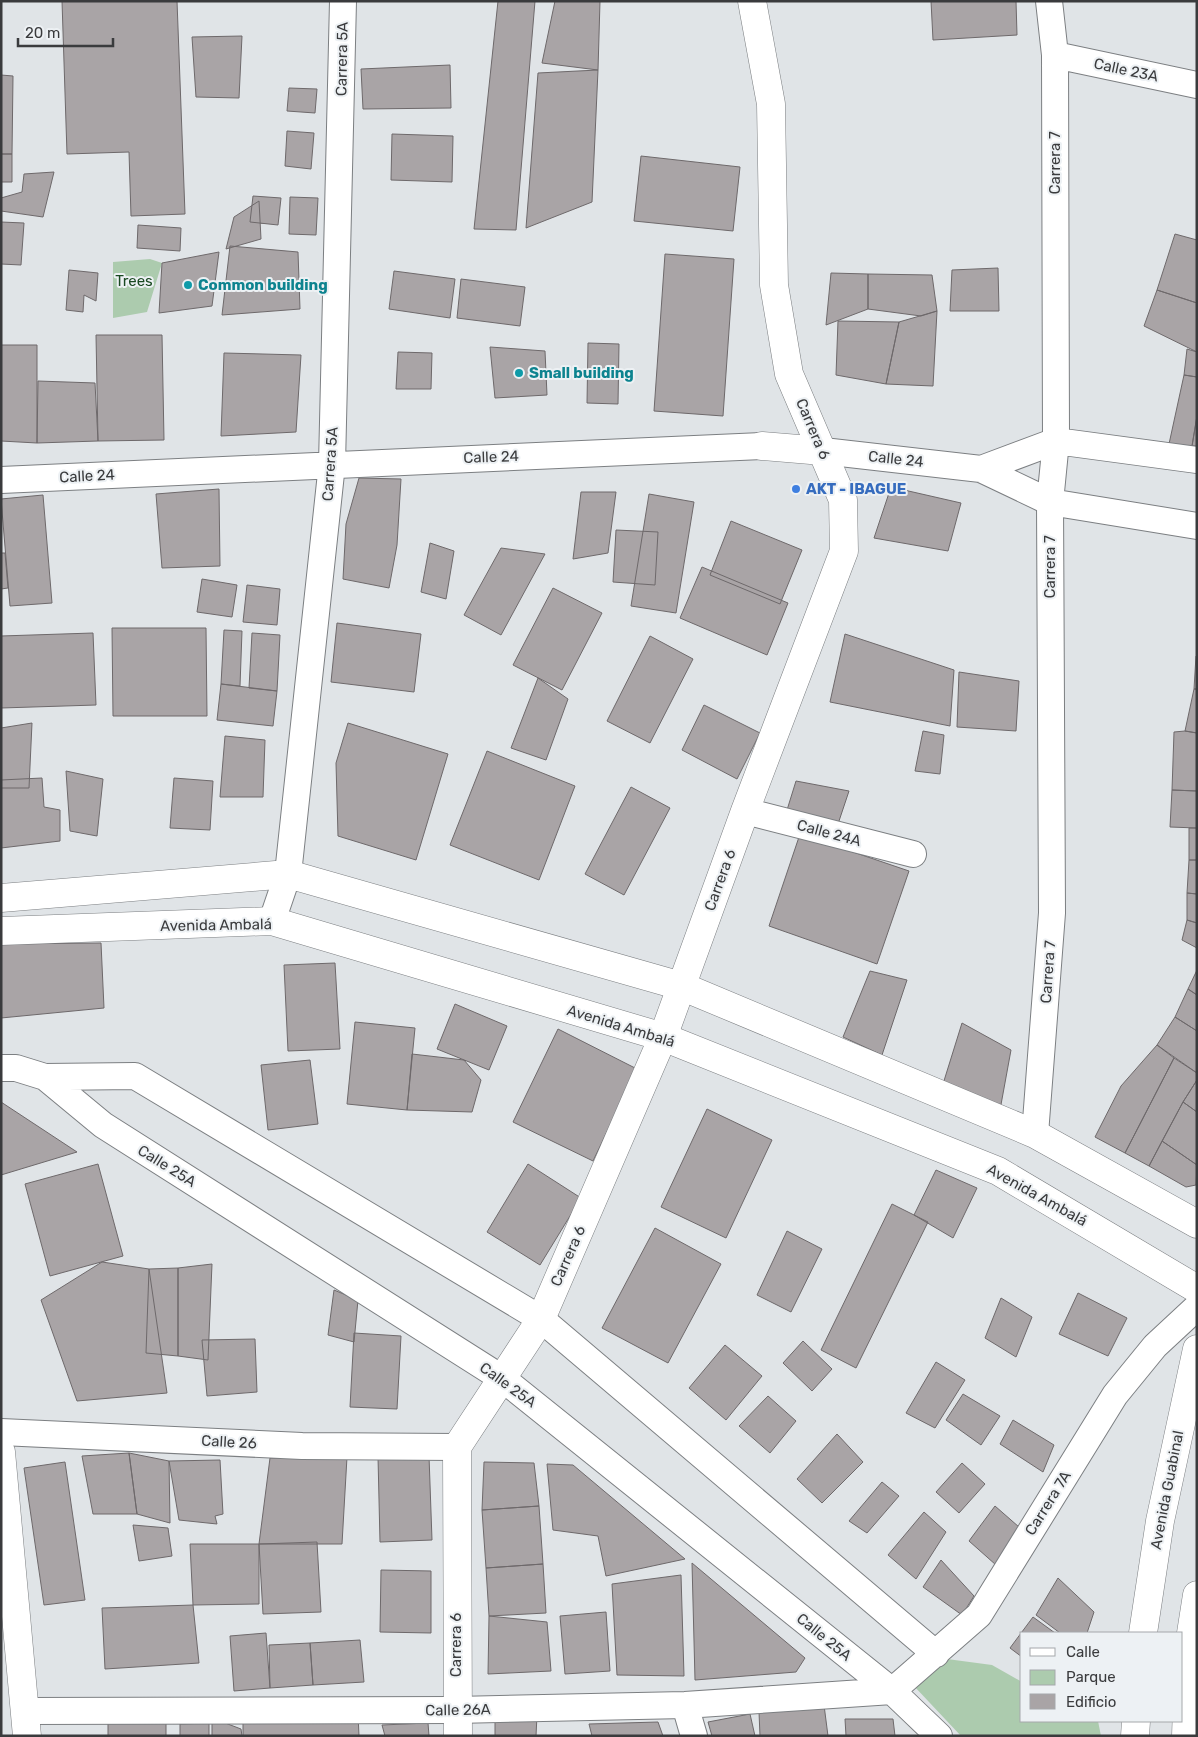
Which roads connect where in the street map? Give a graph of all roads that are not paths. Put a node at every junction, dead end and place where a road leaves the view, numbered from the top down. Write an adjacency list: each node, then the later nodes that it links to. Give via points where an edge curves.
1 (343, 1): 10 (street, Carrera 5A)
2 (752, 1): 8 (main road, Carrera 6, via 771,104 774,285 789,374)
3 (1049, 1): 4 (street, Carrera 7)
4 (1055, 55): 5 (street, Calle 23A); 6 (street, Carrera 7)
5 (1197, 84)
6 (1056, 441): 9 (street, Calle 24); 11 (street, Calle 24); 13 (street, Carrera 7)
7 (762, 446): 8 (main road, Calle 24); 10 (street, Calle 24)
8 (823, 451): 11 (street, Calle 24); 15 (main road, Carrera 6, via 843,500 844,551)
9 (1197, 460)
10 (332, 464): 12 (street, Calle 24); 17 (street, Carrera 5A)
11 (981, 469): 13 (street, Calle 24)
12 (1, 480)
13 (1050, 502): 14 (street, Calle 24); 25 (street, Carrera 7, via 1052,913)
14 (1197, 526)
15 (744, 811): 16 (street, Calle 24A); 21 (main road, Carrera 6)
16 (913, 854)
17 (288, 874): 18 (main road); 19 (street, Carrera 5A); 21 (main road)
18 (1, 898)
19 (272, 921): 20 (main road, Avenida Ambalá); 22 (main road, Avenida Ambalá)
20 (1, 931)
21 (681, 986): 22 (main road, Carrera 6); 25 (main road)
22 (663, 1037): 27 (main road, Avenida Ambalá, via 998,1171); 29 (main road, Carrera 6)
23 (1, 1068): 24 (street, Calle 25A, via 16,1068)
24 (45, 1077): 29 (street, Calle 25A, via 136,1076); 31 (street, Calle 25A, via 103,1125)
25 (1035, 1134): 26 (main road)
26 (1197, 1224)
27 (1197, 1289)
28 (1197, 1307): 37 (street, Carrera 7A, via 1155,1346 1115,1395 980,1615)
29 (541, 1319): 31 (main road, Carrera 6); 37 (street, Calle 25A)
30 (1197, 1348): 36 (main road, Avenida Guabinal, via 1160,1521)
31 (503, 1379): 33 (main road, Carrera 6); 38 (street, Calle 25A)
32 (1, 1432): 33 (street, Calle 26, via 302,1446)
33 (457, 1447): 41 (main road, Carrera 6)
34 (1, 1452): 42 (main road)
35 (1197, 1595): 46 (main road, via 1189,1646)
36 (1143, 1632)
37 (936, 1654): 38 (street, Carrera 7A)
38 (892, 1691): 39 (street, Calle 26A); 44 (street, Calle 25A)
39 (685, 1706): 41 (street, Calle 26A); 43 (street)
40 (1136, 1722): 45 (main road)
41 (457, 1723): 42 (street, Calle 26A)
42 (26, 1724)
43 (694, 1736)
44 (939, 1736)
45 (1135, 1736)
46 (1186, 1736)

